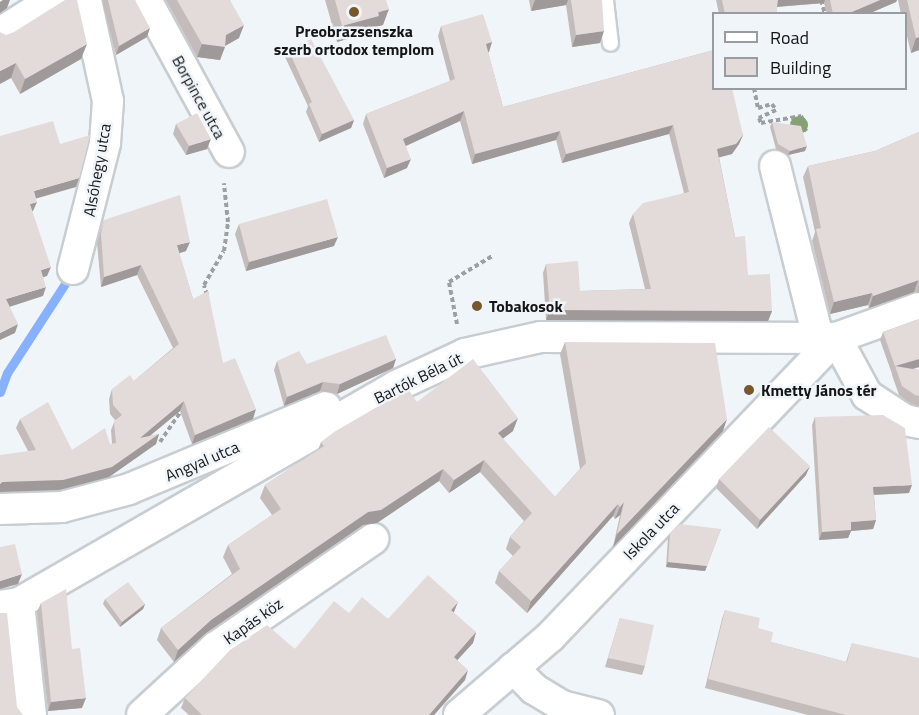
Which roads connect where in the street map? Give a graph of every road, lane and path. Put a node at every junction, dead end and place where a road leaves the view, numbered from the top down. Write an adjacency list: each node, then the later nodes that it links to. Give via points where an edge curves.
1 (52, 0): 5 (street)
2 (86, 0): 12 (street, Alsóhegy utca, via 108,101 105,143)
3 (146, 0): 9 (street, Borpince utca)
4 (605, 0): 6 (lane)
5 (0, 33)
6 (610, 43)
7 (754, 90): 8 (path, via 758,108 772,104 776,110 759,118 761,123 801,116 807,128)
8 (800, 134)
9 (229, 152): 13 (path, Borpince utca, via 224,190 228,222 224,251 204,285)
10 (775, 166): 16 (street)
11 (494, 255): 15 (path, via 449,282)
12 (74, 269)
13 (209, 304)
14 (919, 308): 16 (street, Bartók Béla út)
15 (454, 315)
16 (827, 338): 17 (street, Bartók Béla út, via 541,337 465,354); 19 (street, via 867,395 905,420); 24 (street, Iskola utca, via 550,637)
17 (396, 386): 20 (street, Angyal utca, via 358,394); 23 (street, Bartók Béla út)
18 (186, 403): 20 (path)
19 (919, 423)
20 (129, 489): 21 (street, Angyal utca, via 62,507)
21 (0, 509)
22 (373, 539): 27 (street, Kapás köz, via 216,647)
23 (10, 605): 26 (street)
24 (513, 668): 25 (street); 28 (street, Iskola utca)
25 (559, 710): 29 (street)
26 (31, 715)
27 (142, 715)
28 (459, 715)
29 (599, 715)

